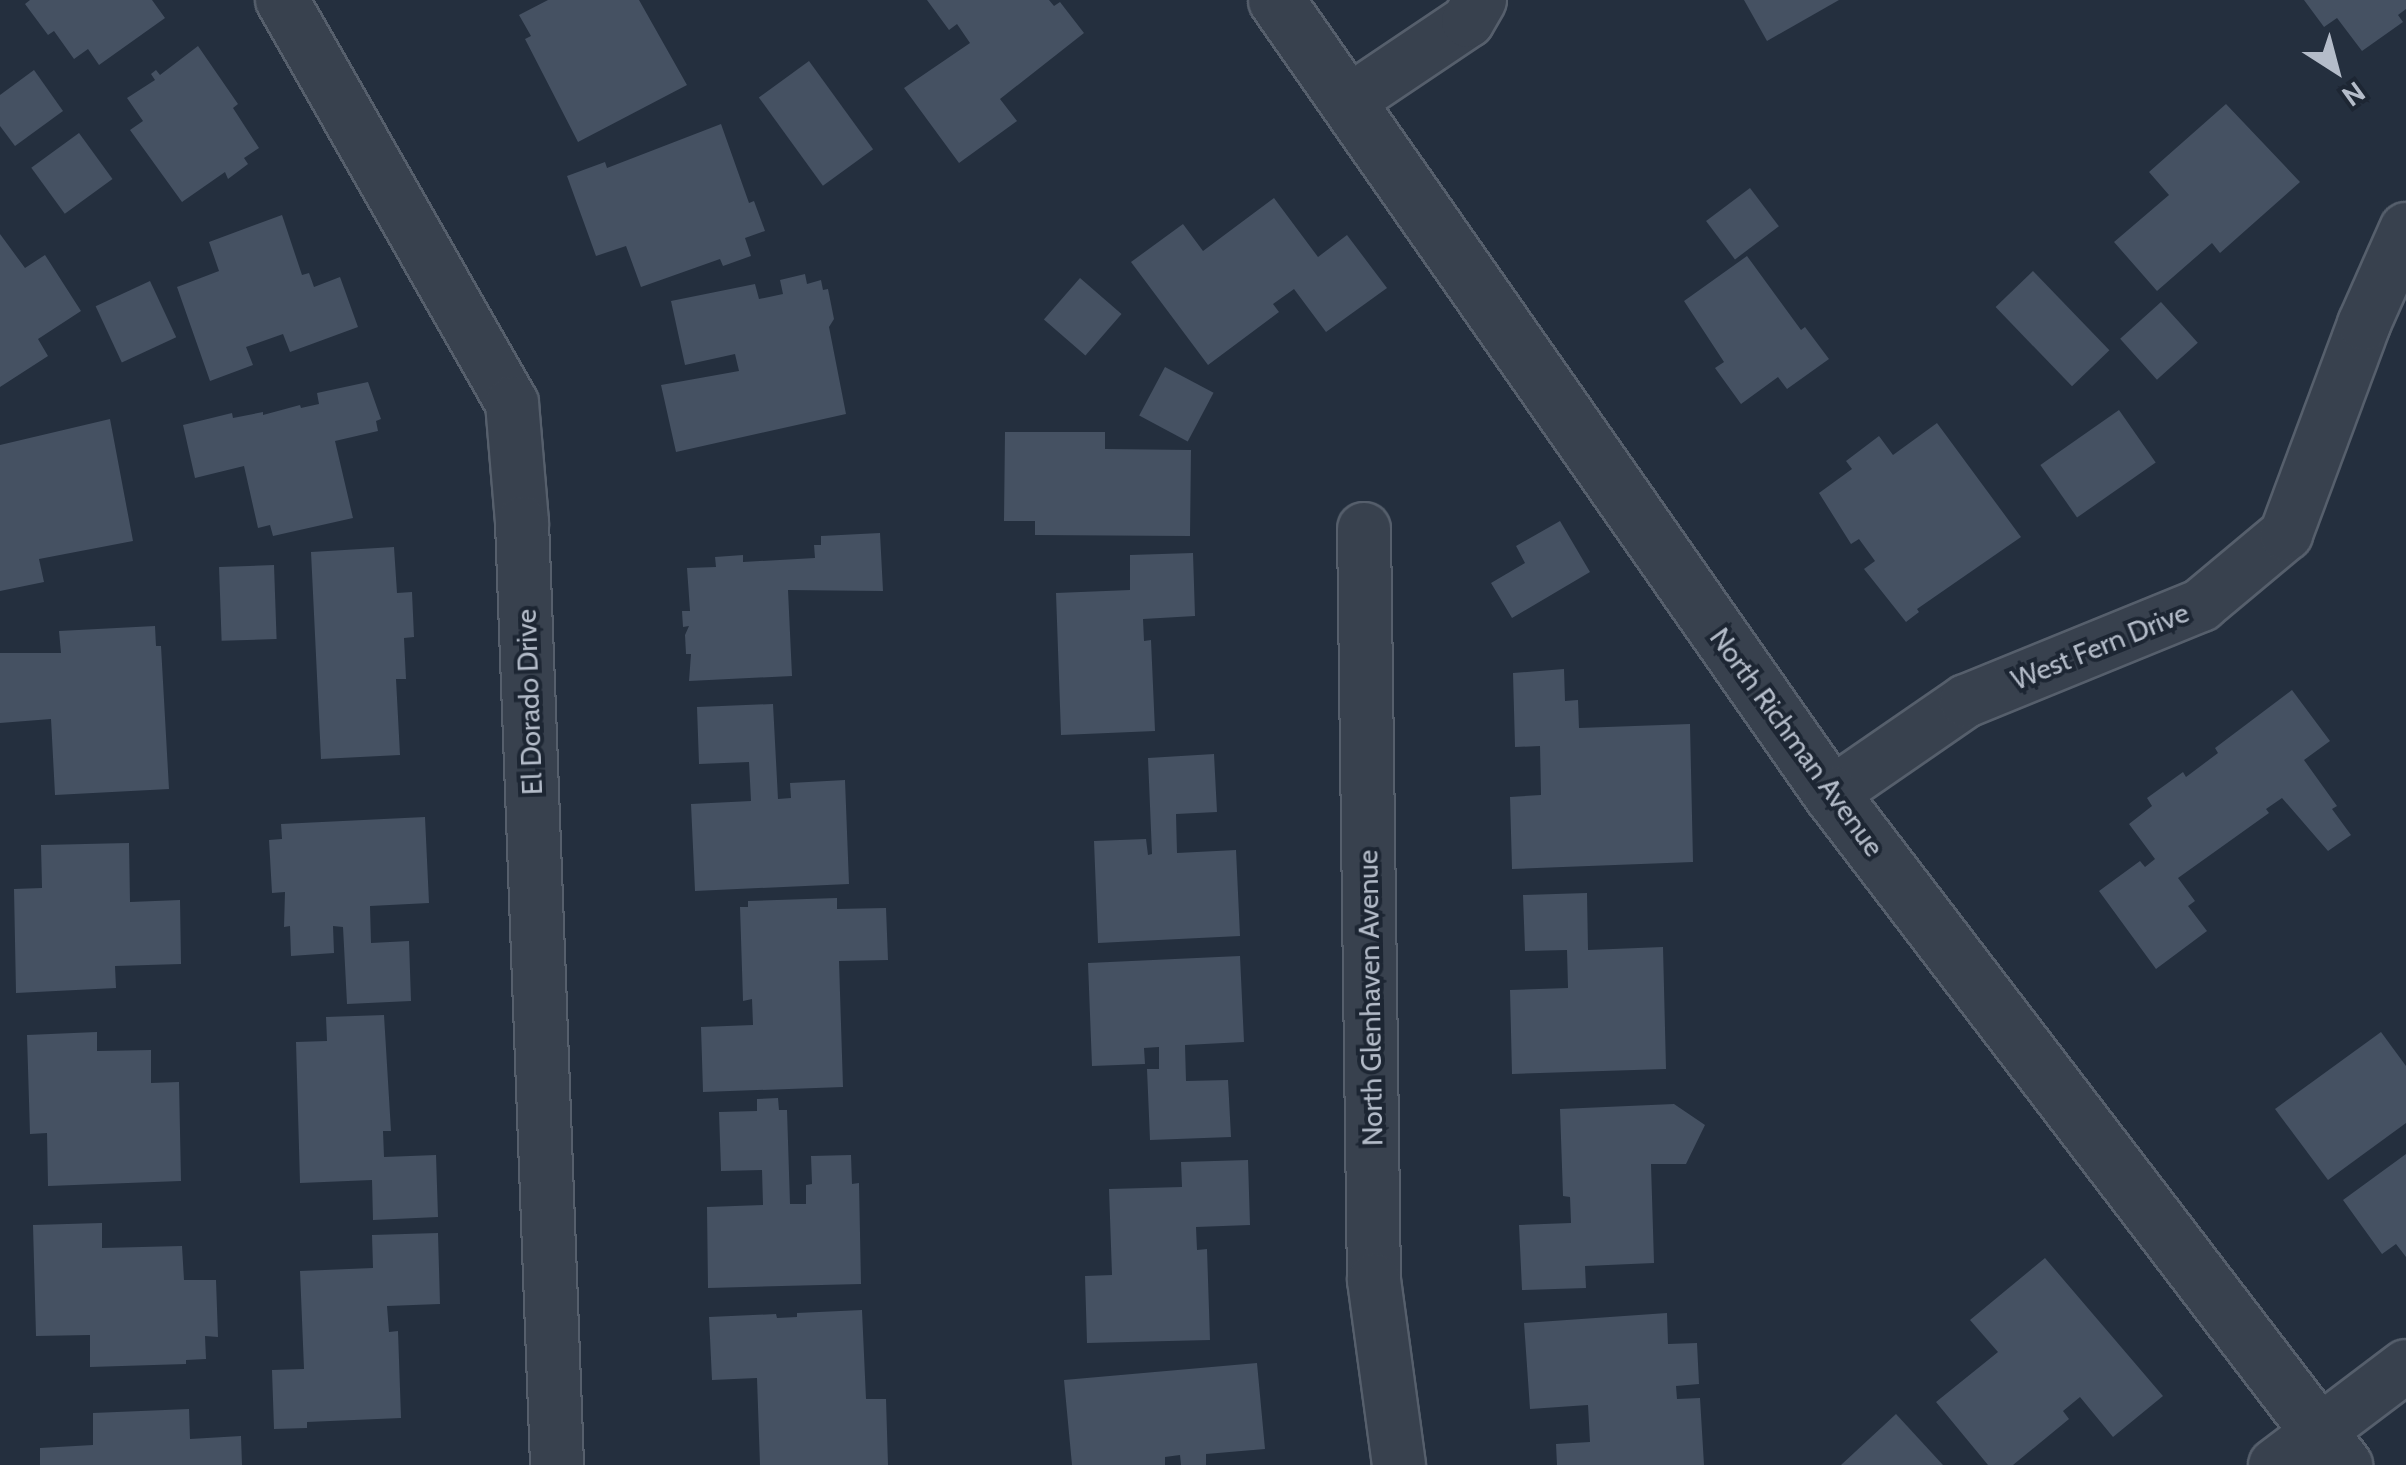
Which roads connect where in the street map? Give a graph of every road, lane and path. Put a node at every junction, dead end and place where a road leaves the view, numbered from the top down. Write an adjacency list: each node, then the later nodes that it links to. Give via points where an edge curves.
1 (282, 0): 10 (street, El Dorado Drive, via 512,402)
2 (1276, 0): 4 (street, North Richman Avenue)
3 (1480, 0): 4 (street, via 1468,21)
4 (1349, 101): 7 (street, North Richman Avenue)
5 (2406, 229): 7 (street, West Fern Drive, via 2286,534 2201,605 1966,702)
6 (1364, 529): 11 (street, North Glenhaven Avenue, via 1374,1280)
7 (1831, 794): 9 (street, North Richman Avenue)
8 (2406, 1366): 9 (street)
9 (2331, 1447): 12 (street)
10 (557, 1465)
11 (1399, 1465)
12 (2275, 1465)

